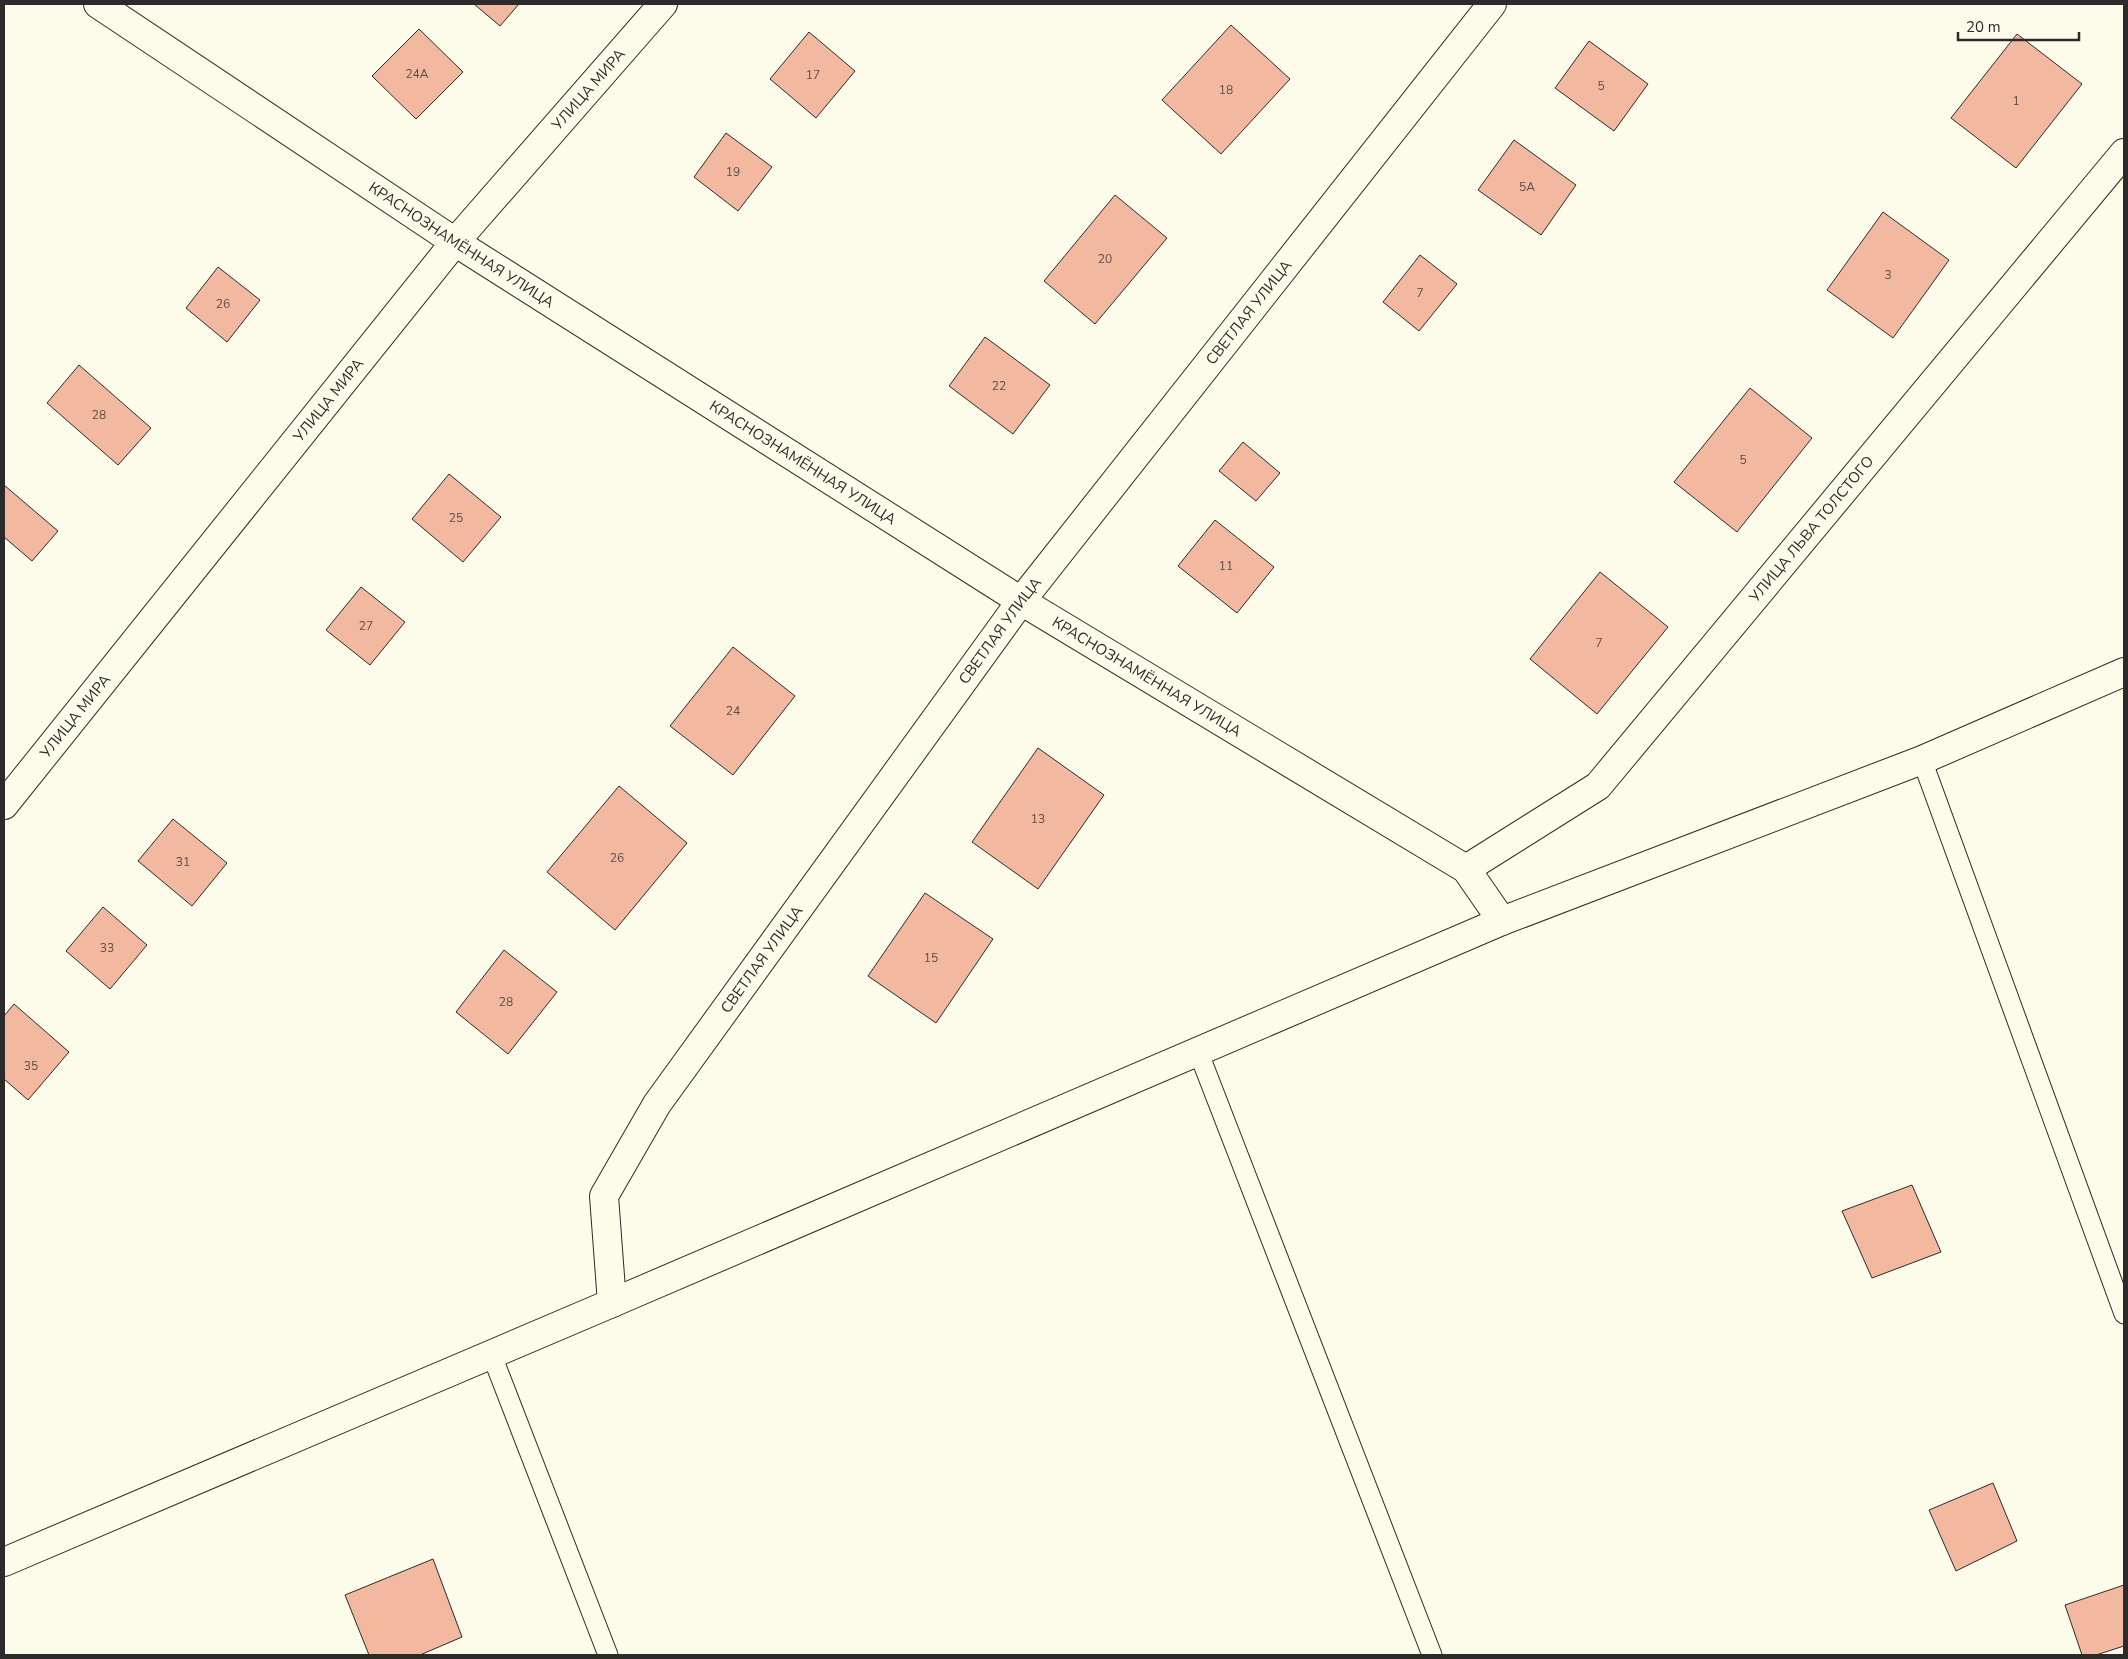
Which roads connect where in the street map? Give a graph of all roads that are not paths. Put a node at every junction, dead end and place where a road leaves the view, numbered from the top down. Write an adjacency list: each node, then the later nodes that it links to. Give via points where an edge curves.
1 (98, 4): 5 (street, КРАСНОЗНАМЁННАЯ УЛИЦА)
2 (663, 4): 5 (street, УЛИЦА МИРА)
3 (1492, 4): 6 (street, СВЕТЛАЯ УЛИЦА)
4 (2124, 153): 10 (street, УЛИЦА ЛЬВА ТОЛСТОГО, via 1598,786)
5 (454, 242): 6 (street, КРАСНОЗНАМЁННАЯ УЛИЦА); 9 (street, УЛИЦА МИРА)
6 (1021, 601): 10 (street, КРАСНОЗНАМЁННАЯ УЛИЦА); 13 (street, СВЕТЛАЯ УЛИЦА, via 657,1104 604,1196)
7 (2124, 672): 8 (street)
8 (1922, 760): 11 (street); 14 (lane)
9 (4, 805)
10 (1466, 869): 11 (street, КРАСНОЗНАМЁННАЯ УЛИЦА)
11 (1502, 921): 12 (street)
12 (1198, 1052): 13 (street); 18 (lane)
13 (612, 1303): 15 (street)
14 (2124, 1314)
15 (491, 1353): 16 (street); 17 (lane)
16 (4, 1562)
17 (608, 1655)
18 (1432, 1655)

